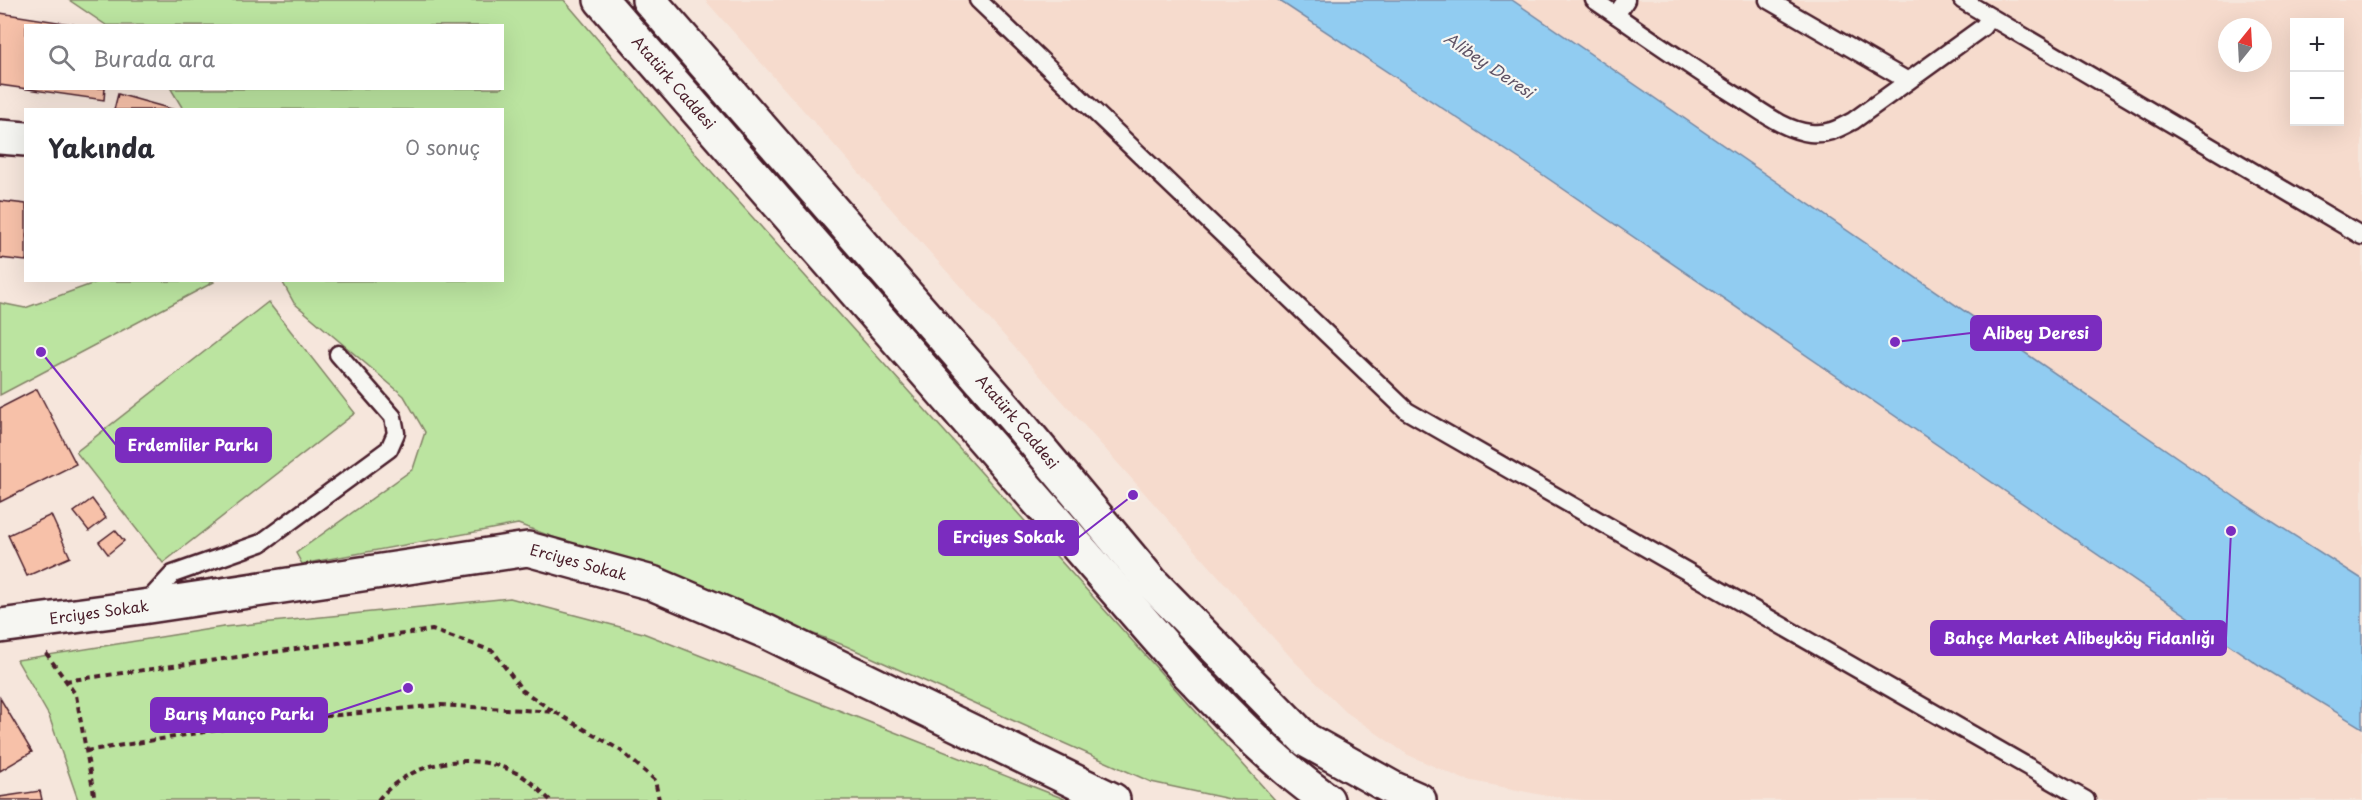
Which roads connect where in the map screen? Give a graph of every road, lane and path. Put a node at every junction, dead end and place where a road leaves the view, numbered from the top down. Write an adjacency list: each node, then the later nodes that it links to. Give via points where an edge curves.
1 (601, 0): 25 (main road, Atatürk Caddesi, via 1188,673 1299,781)
2 (649, 0): 26 (main road, Atatürk Caddesi, via 1015,419 1151,582 1306,740)
3 (978, 0): 27 (lane, via 1407,411)
4 (1594, 0): 8 (lane)
5 (1626, 0): 8 (lane)
6 (1768, 0): 10 (lane)
7 (1962, 0): 9 (lane)
8 (1616, 15): 10 (lane, via 1760,111 1791,128 1810,133 1831,133)
9 (1990, 17): 10 (lane, via 1983,27); 13 (lane)
10 (1908, 81)
11 (0, 137): 12 (main road)
12 (24, 139)
13 (2362, 236)
14 (338, 354): 15 (lane, via 393,417 396,433 389,449 261,543 173,574)
15 (142, 607): 16 (main road, Erciyes Sokak); 24 (main road, Erciyes Sokak, via 528,549 652,583 765,631)
16 (13, 625): 17 (path)
17 (65, 681): 18 (path, via 432,630 493,651 522,690); 19 (path, via 76,695)
18 (555, 712): 19 (path, via 440,705 267,722); 23 (path, via 620,750 655,780)
19 (86, 751): 20 (path)
20 (95, 800)
21 (378, 800): 22 (path, via 386,790 417,770 453,761 491,764 525,778)
22 (550, 800)
23 (659, 800)
24 (1113, 800)
25 (1327, 800)
26 (1419, 800)
27 (2086, 800)

